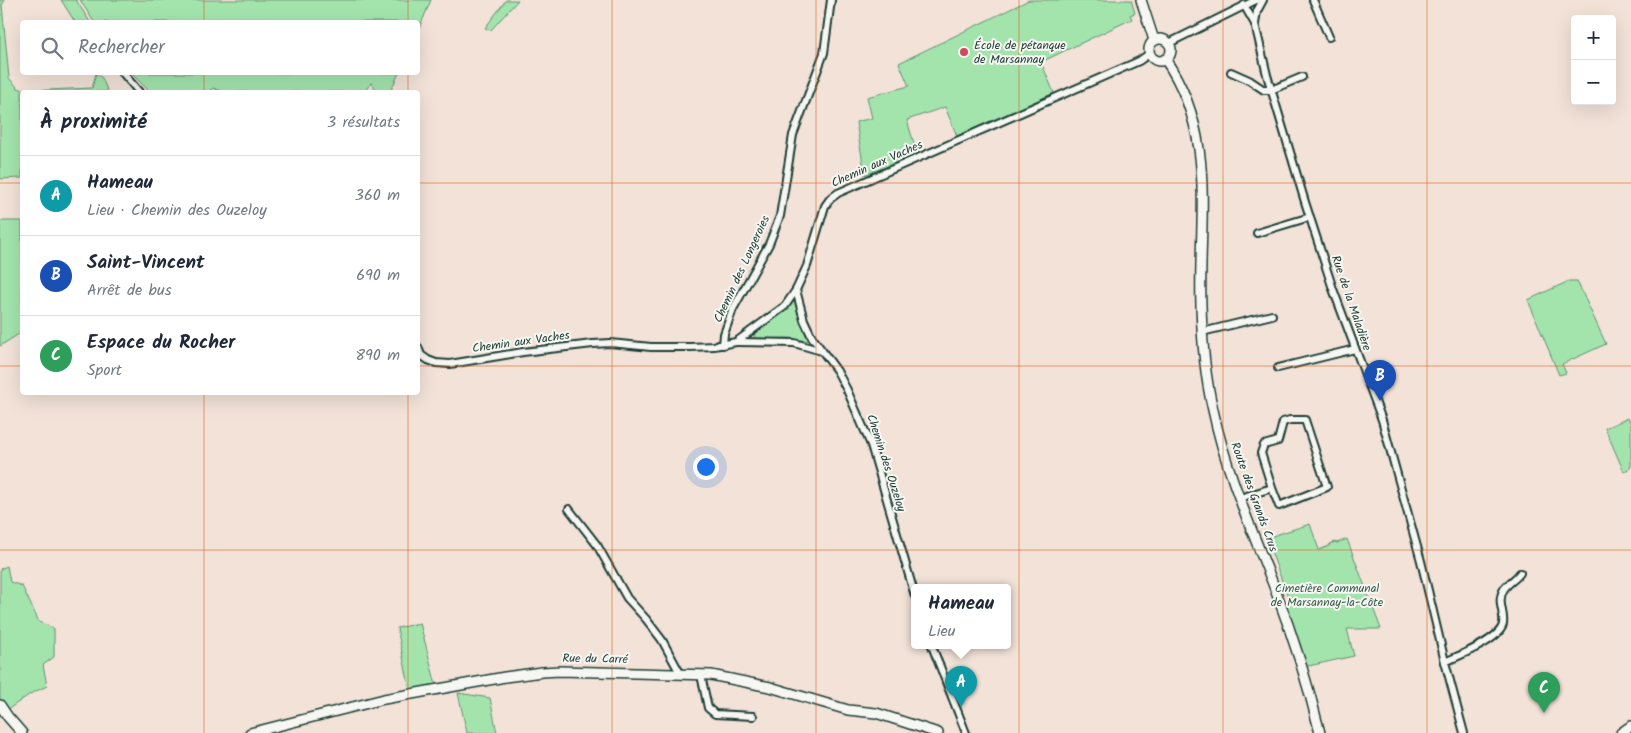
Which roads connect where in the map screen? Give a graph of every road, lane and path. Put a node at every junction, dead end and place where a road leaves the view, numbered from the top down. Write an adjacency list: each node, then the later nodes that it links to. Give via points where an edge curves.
1 (831, 0): 24 (street, Chemin des Longeroies, via 824,53 791,143 780,216 769,244 733,309)
2 (1141, 0): 9 (street)
3 (1263, 0): 6 (street, Rue de la Maladière)
4 (1313, 0): 8 (street)
5 (1250, 3): 6 (street); 7 (street, Rue de la Maladière); 10 (street)
6 (1257, 11): 7 (street, Rue de la Maladière)
7 (1255, 24): 17 (street, Rue de la Maladière)
8 (1329, 37)
9 (1154, 40): 10 (street, via 1163,39); 11 (street)
10 (1168, 43): 12 (street, via 1170,54)
11 (1149, 54): 12 (street, via 1156,60); 20 (street, Chemin aux Vaches, via 838,193 826,206)
12 (1165, 59): 22 (street, Route des Grands Crus, via 1188,103 1201,164)
13 (1231, 72): 17 (street, via 1264,90)
14 (125, 75): 16 (street)
15 (1302, 78): 17 (street)
16 (137, 90)
17 (1272, 90): 18 (street, Rue de la Maladière)
18 (1310, 217): 19 (street); 25 (street, Rue de la Maladière)
19 (1257, 233)
20 (796, 290): 23 (street, Chemin aux Vaches, via 785,306); 27 (street, Chemin des Ouzeloy, via 804,320)
21 (1272, 315): 22 (street)
22 (1202, 332): 30 (street, Route des Grands Crus, via 1213,410)
23 (736, 342): 24 (street, Chemin aux Vaches); 27 (street, via 794,343)
24 (723, 345): 26 (street, Chemin aux Vaches, via 651,347 593,344 450,364 428,360)
25 (1355, 349): 28 (street); 35 (street, Rue de la Maladière, via 1382,420)
26 (420, 352)
27 (823, 352): 33 (street, Chemin des Ouzeloy, via 847,390 871,445)
28 (1278, 368)
29 (1272, 488): 29 (street, via 1279,506 1327,487 1305,420 1284,422 1278,441 1264,445 1261,453); 30 (street)
30 (1240, 498): 45 (street, Route des Grands Crus, via 1307,683)
31 (569, 509): 36 (street, via 597,545 627,598 662,640)
32 (1520, 573): 35 (street, via 1502,592 1503,624 1500,630 1471,651)
33 (912, 584)
34 (933, 649): 44 (street)
35 (1445, 662): 46 (street, Rue de la Maladière)
36 (680, 673): 37 (street, Rue du Carré); 42 (street, Rue du Carré, via 542,672 384,699)
37 (701, 675): 39 (street, via 708,708 715,714); 43 (street, Rue du Carré, via 770,687 848,710 876,712)
38 (0, 705): 41 (street)
39 (753, 716)
40 (1631, 726): 47 (street)
41 (22, 733)
42 (250, 733)
43 (938, 733)
44 (966, 733)
45 (1320, 733)
46 (1464, 733)
47 (1620, 733)

